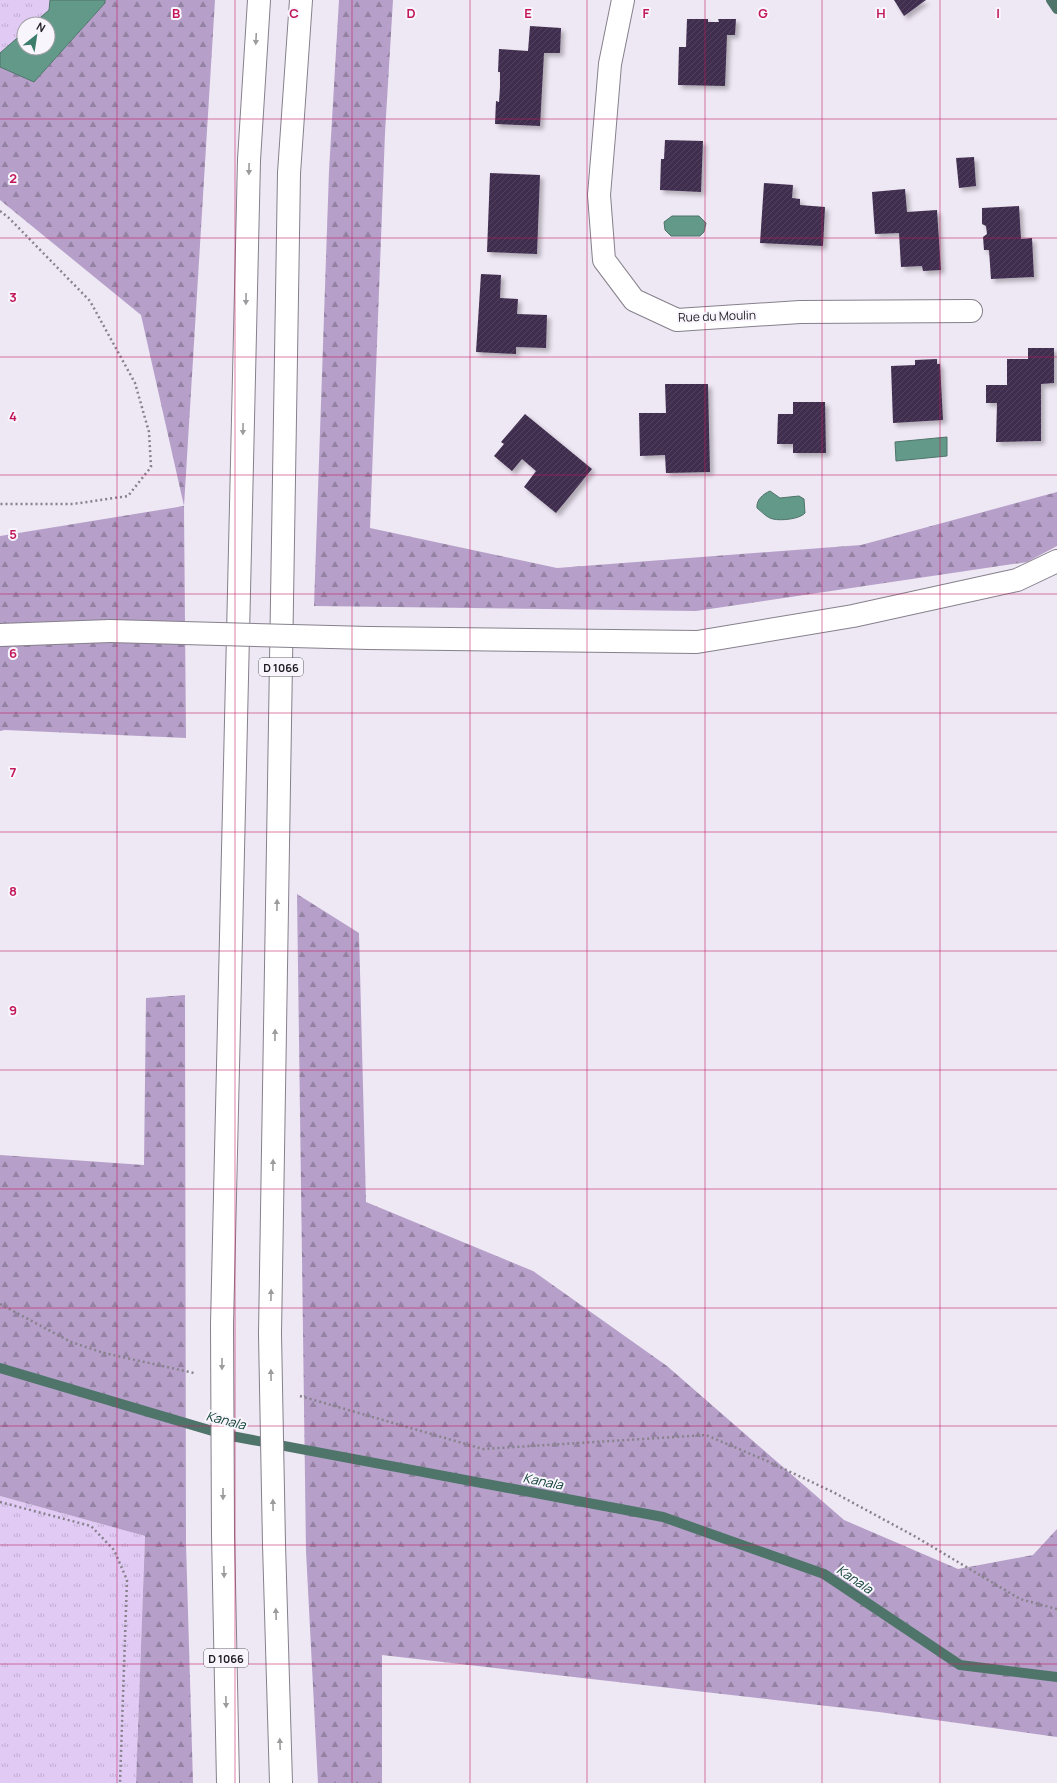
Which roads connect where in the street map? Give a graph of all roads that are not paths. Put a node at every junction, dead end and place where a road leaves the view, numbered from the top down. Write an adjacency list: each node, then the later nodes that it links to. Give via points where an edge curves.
1 (259, 0): 7 (main road, D 1066, one-way to 7, bridge, via 249,160 222,1325)
2 (301, 0): 8 (main road, D 1066, one-way to 2, bridge, via 270,1334 289,173)
3 (623, 0): 4 (main road, Rue du Moulin, via 610,64 599,195 604,260 634,300 677,320 800,312)
4 (971, 311)
5 (1057, 561): 6 (main road, bridge, via 1017,580 853,616 697,642 369,638 110,631)
6 (0, 635)
7 (228, 1783)
8 (281, 1783)

